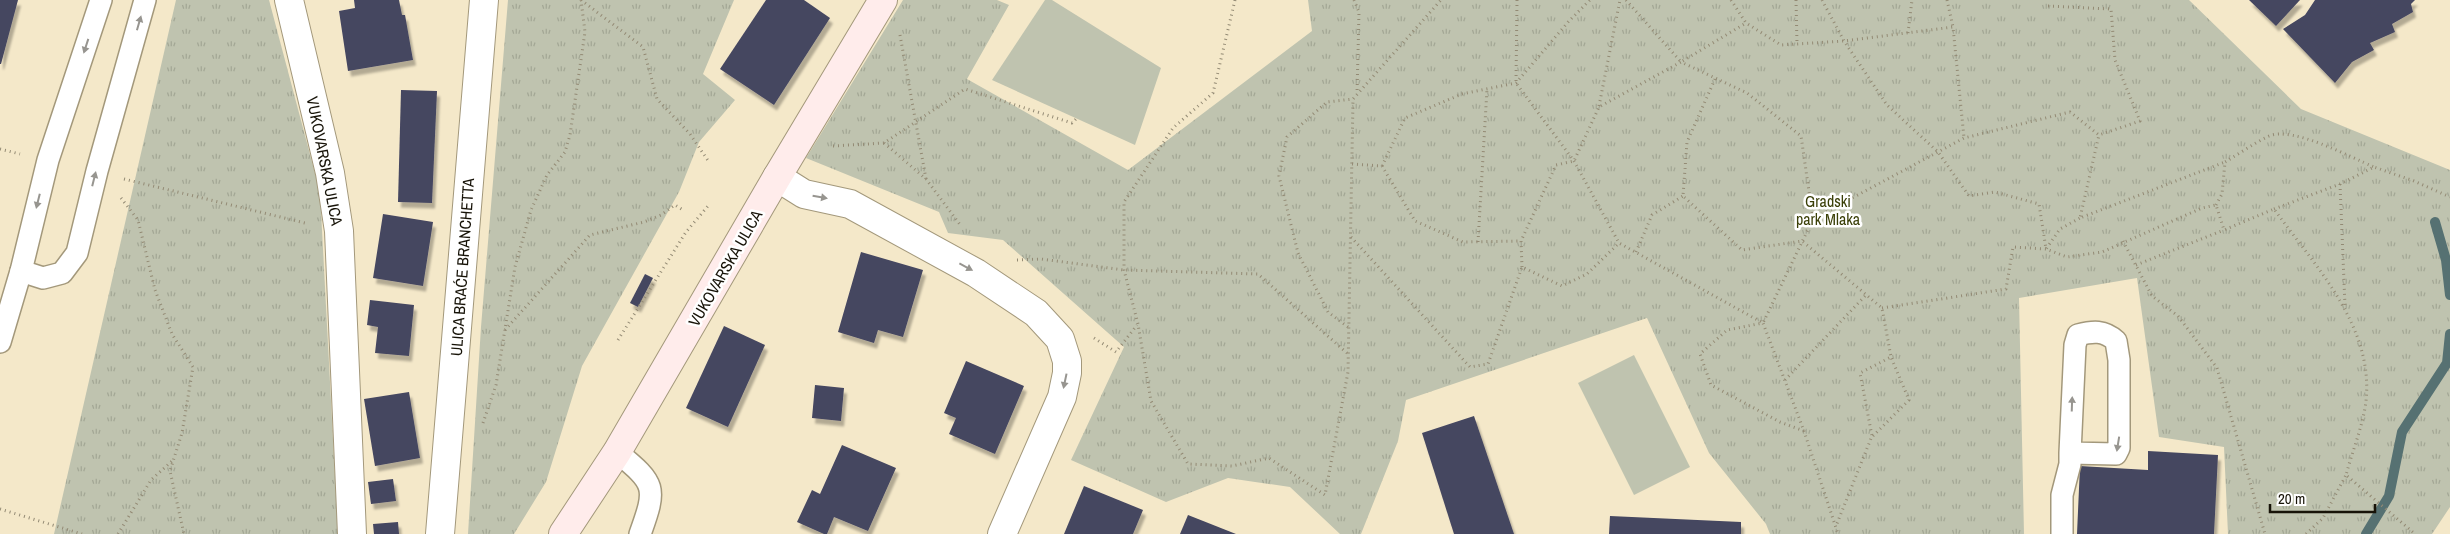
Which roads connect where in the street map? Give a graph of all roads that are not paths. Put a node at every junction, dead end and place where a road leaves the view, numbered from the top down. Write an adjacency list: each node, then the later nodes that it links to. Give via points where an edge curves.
1 (101, 0): 7 (lane, one-way to 7, via 48,160)
2 (145, 0): 7 (lane, one-way to 2, via 43,278 62,273 77,253 96,171)
3 (289, 0): 11 (street, VUKOVARSKA ULICA, via 330,173 339,231)
4 (484, 0): 12 (street, ULICA BRAĆE BRANCHETTA)
5 (883, 0): 6 (main road, VUKOVARSKA ULICA)
6 (777, 177): 9 (main road, VUKOVARSKA ULICA); 15 (street, one-way to 15, via 804,194 850,204 976,273 1036,313 1060,339 1067,361 1062,397)
7 (21, 271): 8 (lane)
8 (0, 342)
9 (617, 452): 13 (main road, VUKOVARSKA ULICA); 14 (lane, via 641,472 651,486 651,506)
10 (2070, 453): 10 (lane, one-way to 10, via 2074,345 2078,335 2107,333 2116,341 2119,360 2119,448 2116,454 2109,455); 16 (lane, via 2062,495)
11 (352, 534)
12 (440, 534)
13 (563, 534)
14 (640, 534)
15 (1002, 534)
16 (2062, 534)

